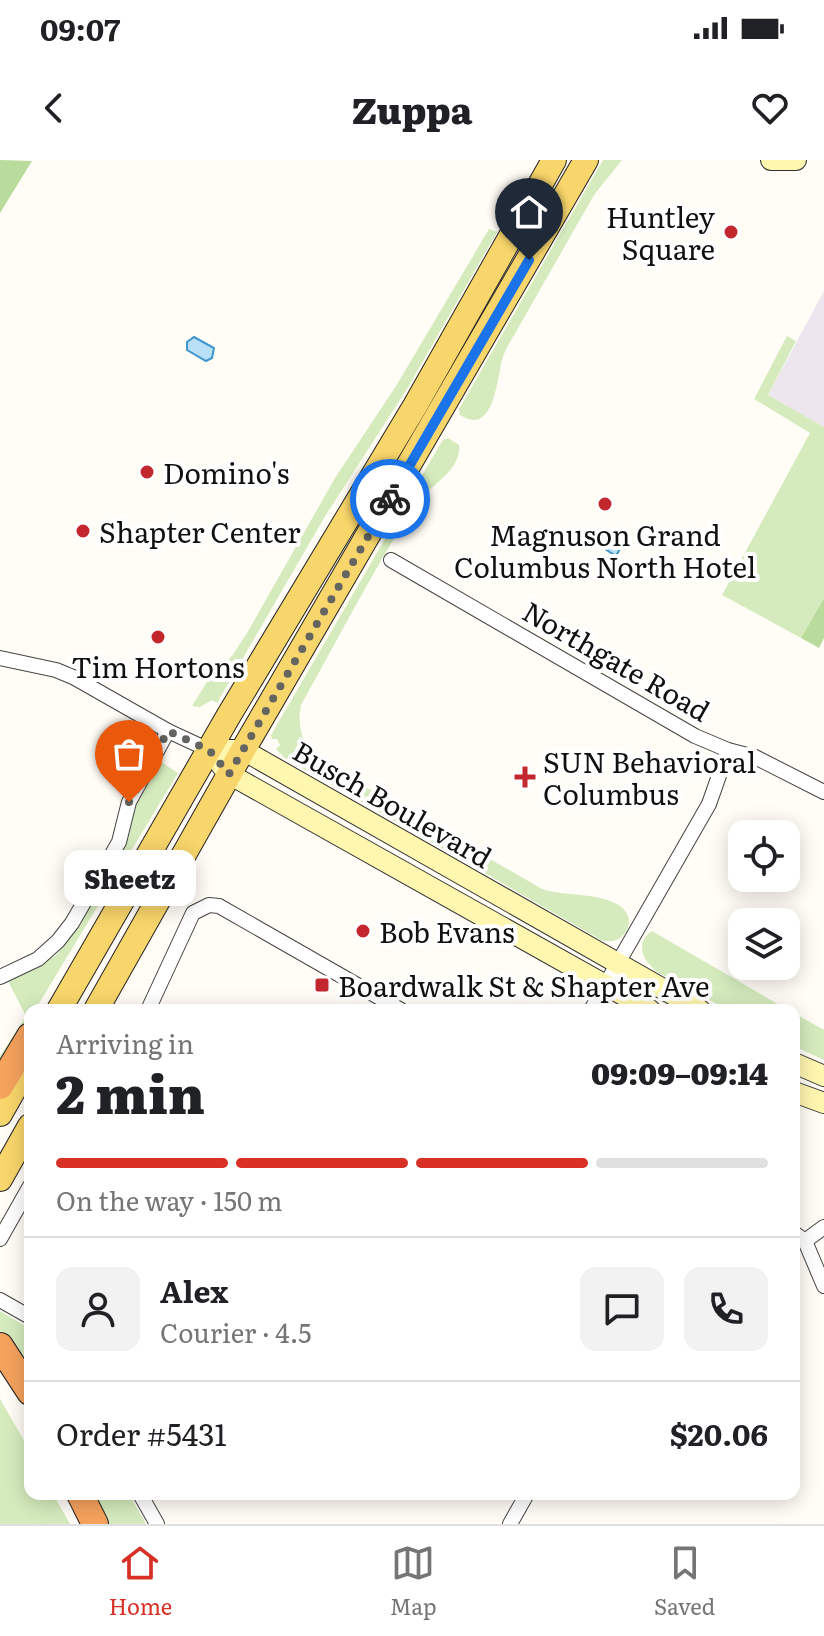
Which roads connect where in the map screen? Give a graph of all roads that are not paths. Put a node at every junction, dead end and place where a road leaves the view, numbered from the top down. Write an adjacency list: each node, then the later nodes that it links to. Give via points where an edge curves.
1 (554, 160): 8 (main road, via 415,406)
2 (586, 160): 9 (main road)
3 (771, 160): 4 (main road)
4 (796, 160)
5 (391, 560): 10 (street, Northgate Road, via 695,736)
6 (0, 658): 7 (street, via 56,670)
7 (168, 731): 8 (street); 14 (street, via 129,802 119,842 72,923 38,959)
8 (209, 750): 9 (main road, Busch Boulevard); 11 (main road, Busch Boulevard); 16 (main road)
9 (243, 750): 11 (main road); 13 (main road, Busch Boulevard)
10 (728, 750): 12 (street, Northgate Road, via 755,757); 13 (street, via 709,804)
11 (229, 774): 15 (main road, Busch Boulevard); 17 (main road)
12 (824, 792)
13 (617, 964): 15 (street); 22 (main road, Busch Boulevard)
14 (0, 977)
15 (606, 984): 20 (street); 21 (main road, Busch Boulevard)
16 (62, 1004)
17 (99, 1004)
18 (151, 1004): 19 (street, via 193,913 209,905)
19 (390, 1004)
20 (594, 1004)
21 (640, 1004)
22 (689, 1004)
23 (24, 1046): 27 (highway)
24 (800, 1066): 26 (main road)
25 (24, 1072): 30 (main road)
26 (824, 1076)
27 (0, 1086)
28 (800, 1094): 29 (main road)
29 (824, 1103)
30 (0, 1114)
31 (24, 1137): 32 (main road)
32 (0, 1179)
33 (24, 1197): 36 (street)
34 (824, 1227): 35 (street)
35 (800, 1237)
36 (0, 1239)
37 (800, 1239): 38 (street)
38 (824, 1286)
39 (0, 1300): 40 (street)
40 (24, 1314)
41 (0, 1346): 42 (highway)
42 (24, 1383)
43 (83, 1500): 46 (highway)
44 (143, 1500): 47 (street)
45 (524, 1500): 48 (street)
46 (95, 1524)
47 (157, 1524)
48 (510, 1524)

